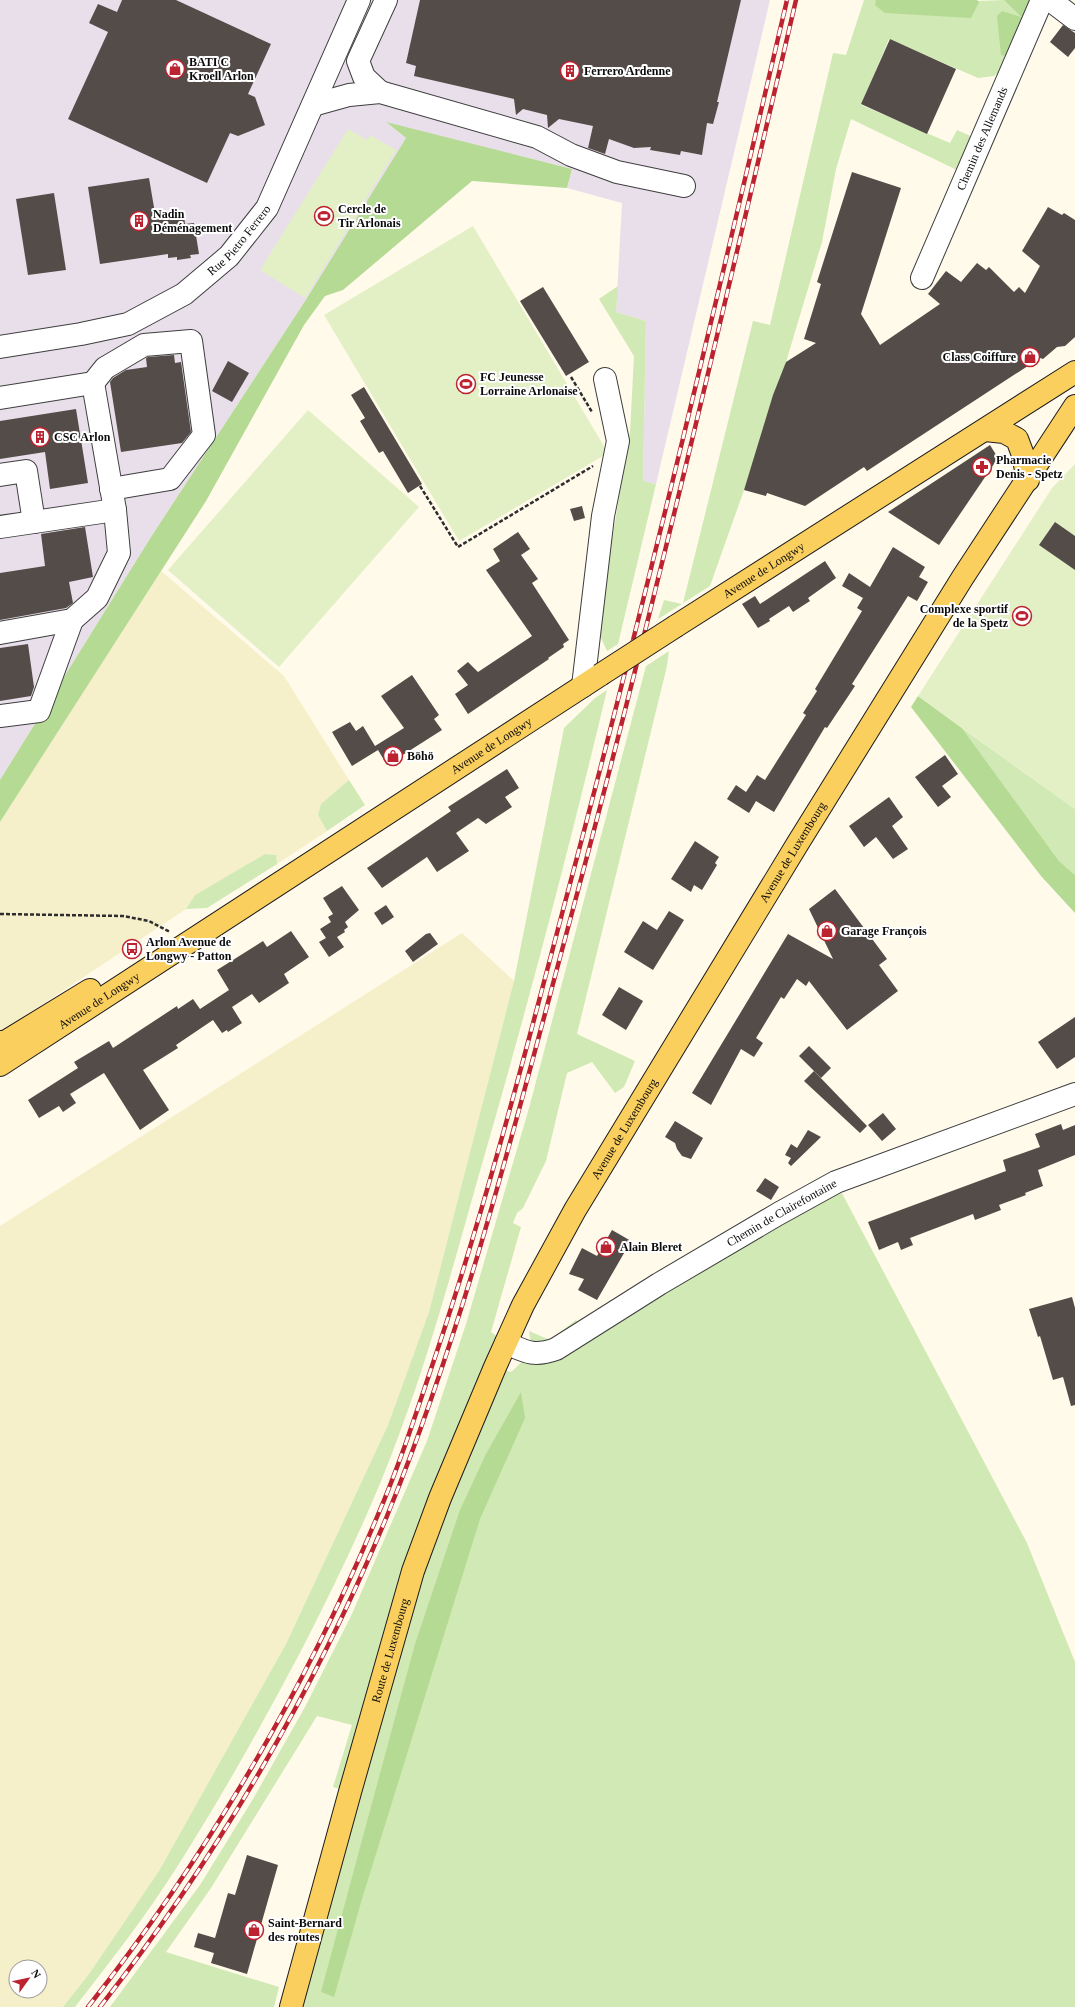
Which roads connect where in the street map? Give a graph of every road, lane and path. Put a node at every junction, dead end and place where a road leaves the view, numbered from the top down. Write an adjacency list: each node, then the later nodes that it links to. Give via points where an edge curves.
1 (359, 0): 7 (street, Rue Pietro Ferrero)
2 (386, 0): 6 (street, via 358,61 364,77)
3 (1042, 0): 9 (street, Chemin des Allemands)
4 (1050, 0): 5 (street)
5 (1075, 19)
6 (380, 92): 7 (street, via 349,95); 8 (street, via 537,138 571,155 617,172)
7 (313, 106): 10 (street, Rue Pietro Ferrero, via 267,208 229,256 184,294 128,324)
8 (684, 186)
9 (922, 278)
10 (0, 347)
11 (1075, 362): 13 (main road, via 1066,369)
12 (571, 377): 18 (path)
13 (1067, 377): 19 (main road, Avenue de Longwy)
14 (605, 379): 21 (street, via 618,441)
15 (93, 383): 16 (street); 25 (street); 25 (street, via 105,368 144,346 191,341 204,435 170,479)
16 (0, 398)
17 (1075, 406): 23 (main road, Avenue de Luxembourg)
18 (595, 418)
19 (985, 430): 23 (main road, via 1004,432 1017,439 1024,455); 30 (main road, Avenue de Longwy, bridge)
20 (1075, 431): 23 (main road)
21 (616, 453): 24 (path, via 458,547); 30 (street, via 603,516)
22 (0, 475): 26 (street, via 26,472)
23 (1028, 480): 38 (main road, Avenue de Luxembourg, via 963,577 794,850 575,1210)
24 (420, 486)
25 (113, 500): 26 (street); 28 (street, via 119,553 97,598)
26 (34, 522): 27 (street)
27 (0, 527)
28 (72, 620): 29 (street); 31 (street, via 39,711)
29 (0, 633)
30 (592, 681): 33 (main road, Avenue de Longwy)
31 (0, 716)
32 (0, 914): 33 (path, via 123,916 149,921)
33 (189, 942): 34 (main road, Avenue de Longwy)
34 (113, 991): 35 (main road, via 88,990 5,1042); 36 (main road, Avenue de Longwy)
35 (0, 1042)
36 (0, 1065)
37 (1075, 1094): 39 (street, Chemin de Clairefontaine, via 836,1182 659,1284 556,1349 543,1354 528,1353)
38 (524, 1305): 39 (main road, Route de Luxembourg)
39 (506, 1343): 40 (main road, Route de Luxembourg, via 440,1498 413,1571)
40 (291, 2007)

